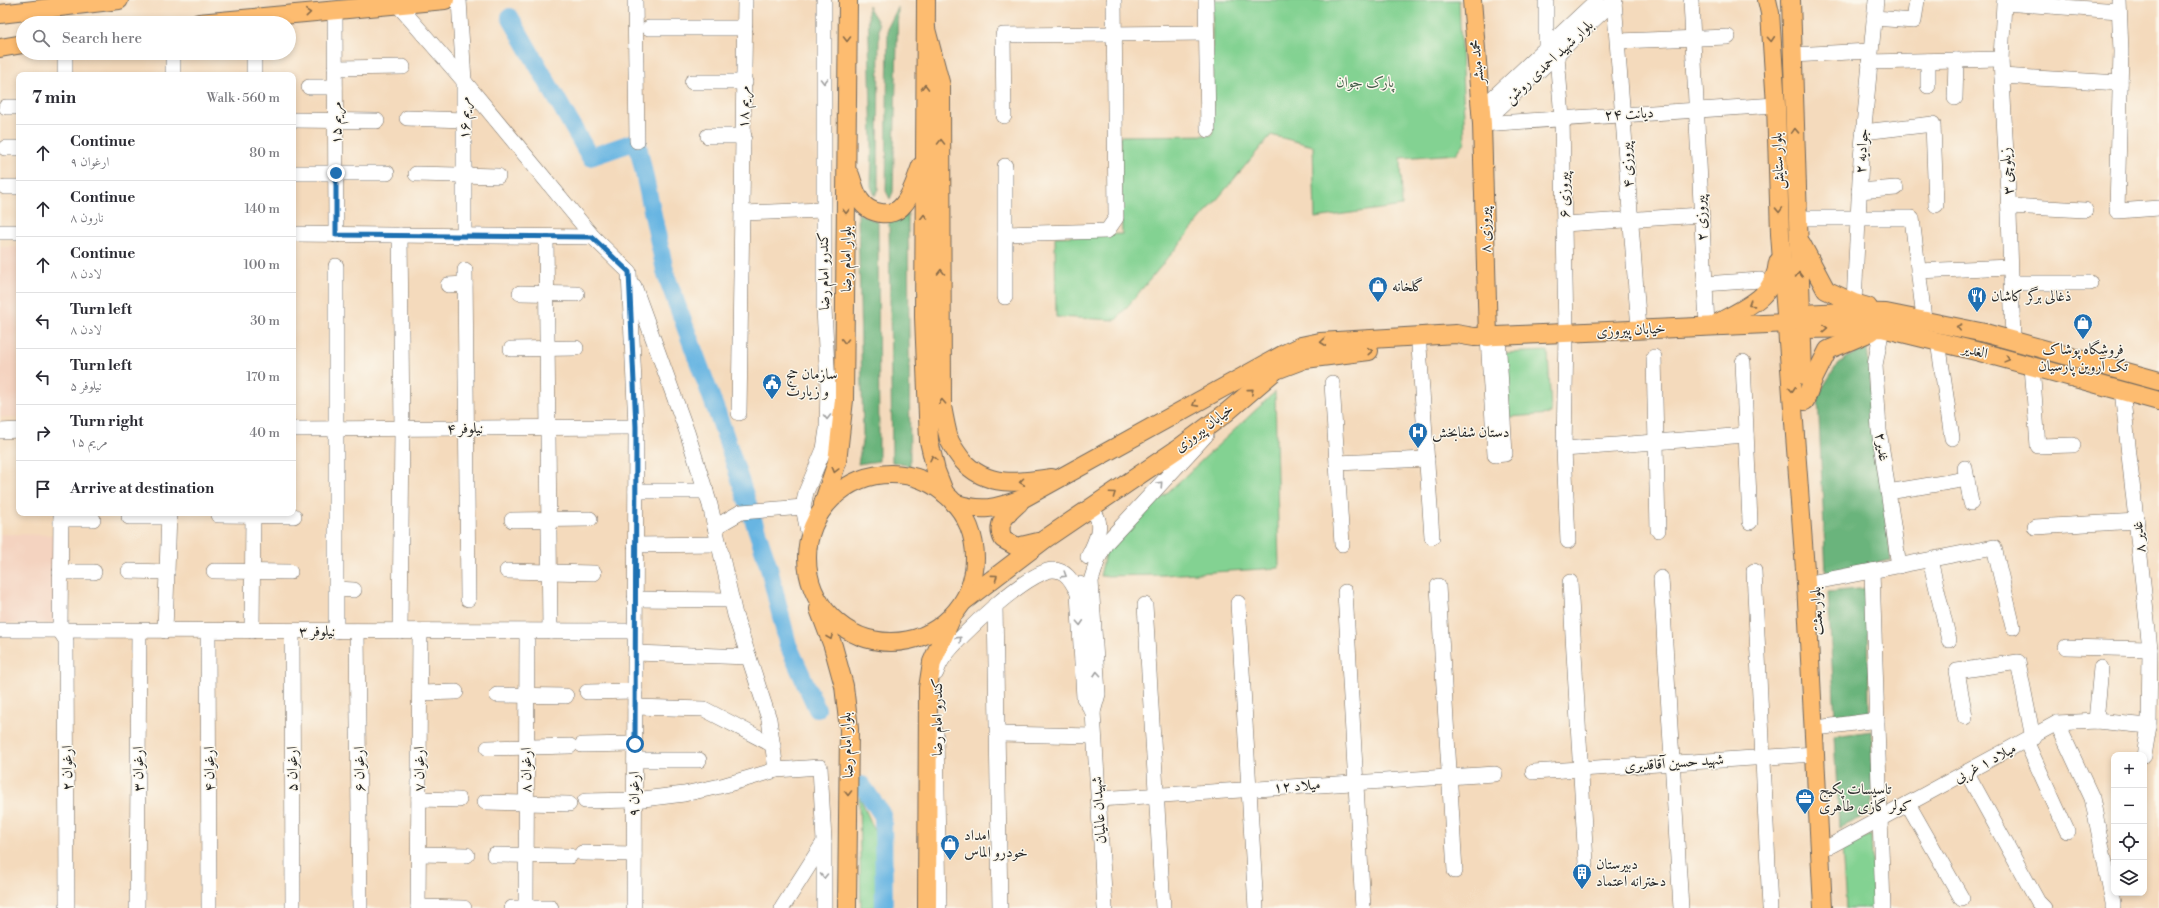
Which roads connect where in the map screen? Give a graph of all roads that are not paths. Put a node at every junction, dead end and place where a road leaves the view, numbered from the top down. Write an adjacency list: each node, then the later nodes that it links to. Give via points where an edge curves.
1 (119, 0): 23 (main road)
2 (446, 0): 19 (main road)
3 (460, 0): 53 (street, مریم ۱۶)
4 (635, 0): 76 (street)
5 (746, 0): 27 (street, مریم ۱۸)
6 (824, 0): 44 (street, کندرو امام رضا)
7 (848, 0): 39 (main road, بلوار امام رضا, one-way to 39)
8 (1114, 0): 30 (street)
9 (1206, 0): 29 (street)
10 (1472, 0): 65 (main road, محمد مبشر)
11 (1546, 0): 36 (street, پیروزی ۶)
12 (1597, 0): 28 (street, بلوار شهید احمدی روشن)
13 (1614, 0): 28 (street, بلوار شهید احمدی روشن); 33 (street, پیروزی ۴)
14 (1691, 0): 31 (street, پیروزی ۲)
15 (1767, 0): 61 (main road, بلوار ستایش, one-way to 61)
16 (1791, 0): 37 (main road, بلوار ستایش)
17 (1876, 0): 25 (street, جوادیه ۲)
18 (1917, 0): 25 (street, via 1914,21)
19 (398, 5): 21 (main road); 53 (street)
20 (2119, 6): 40 (street, زیلوچی ۳, via 2004,3); 56 (street)
21 (335, 11): 24 (main road, one-way to 21); 48 (street, مریم ۱۵)
22 (928, 11): 79 (main road, one-way to 22); 143 (main road, one-way to 22, via 941,86)
23 (0, 14)
24 (290, 16)
25 (1874, 18): 38 (street, جوادیه ۲)
26 (650, 28): 27 (street)
27 (745, 28): 55 (street, مریم ۱۸)
28 (1576, 28): 36 (street, بلوار شهید احمدی روشن)
29 (1206, 33): 30 (street); 72 (street)
30 (1114, 34): 64 (street, via 1003,36); 104 (street, via 1116,218 1107,231)
31 (1693, 38): 32 (street); 33 (street); 62 (street, پیروزی ۲)
32 (1728, 38)
33 (1618, 41): 63 (street, پیروزی ۴)
34 (16, 45): 35 (main road)
35 (0, 48)
36 (1551, 52): 65 (street, بلوار شهید احمدی روشن); 67 (street, پیروزی ۶)
37 (1792, 55): 38 (street); 77 (main road, بلوار ستایش, one-way to 37)
38 (1870, 57): 46 (street); 73 (street, جوادیه ۲)
39 (847, 59): 44 (street); 80 (main road, بلوار امام رضا)
40 (2001, 59): 45 (street); 52 (street, زیلوچی ۳)
41 (65, 60): 49 (street)
42 (173, 60): 50 (street)
43 (254, 60): 51 (street)
44 (824, 60): 93 (street, کندرو امام رضا, one-way to 93)
45 (1956, 60): 46 (street); 60 (street)
46 (1928, 61): 57 (street)
47 (403, 67): 48 (street)
48 (335, 68): 59 (street, مریم ۱۵)
49 (65, 72)
50 (173, 72)
51 (254, 72)
52 (2002, 76): 56 (street); 91 (street, زیلوچی ۳)
53 (464, 81): 69 (street, مریم ۱۶); 110 (street)
54 (692, 82): 55 (street)
55 (744, 82): 75 (street, مریم ۱۸)
56 (2120, 83): 92 (street, via 2117,211)
57 (1928, 86)
58 (309, 87): 59 (street)
59 (335, 87): 70 (street, مریم ۱۵)
60 (1955, 98)
61 (1776, 105): 62 (street, دیانت ۲۴); 78 (main road, بلوار ستایش)
62 (1696, 110): 63 (street, دیانت ۲۴); 96 (street, پیروزی ۲)
63 (1623, 115): 67 (street, دیانت ۲۴); 99 (street, پیروزی ۴)
64 (1004, 116)
65 (1482, 117): 67 (street, دیانت ۲۴); 136 (main road, پیروزی ۸)
66 (407, 118): 69 (street)
67 (1562, 118): 100 (street, پیروزی ۶)
68 (296, 120): 70 (street)
69 (464, 120): 86 (street, مریم ۱۶)
70 (336, 121): 71 (street); 83 (street, مریم ۱۵)
71 (377, 121)
72 (1208, 130)
73 (1863, 132): 89 (street, جوادیه ۲); 90 (street, via 1933,124)
74 (708, 136): 75 (street)
75 (744, 136): 95 (street, مریم ۱۸)
76 (637, 141)
77 (1796, 151): 78 (main road); 97 (main road, بلوار ستایش)
78 (1777, 152): 105 (main road, بلوار ستایش, one-way to 105)
79 (924, 157): 80 (main road, via 905,203 897,210 886,213 875,212 861,202); 128 (main road, one-way to 79)
80 (847, 162): 126 (main road, بلوار امام رضا, one-way to 126)
81 (1005, 166): 104 (street)
82 (296, 173): 83 (street)
83 (336, 173): 84 (street); 106 (street, مریم ۱۵)
84 (387, 173)
85 (416, 174): 86 (street)
86 (464, 174): 87 (street); 108 (street, مریم ۱۶)
87 (498, 176)
88 (1896, 188): 89 (street)
89 (1859, 191): 98 (street, جوادیه ۲)
90 (1936, 205)
91 (2009, 206): 94 (street); 113 (street, زیلوچی ۳)
92 (2159, 208)
93 (823, 210): 95 (street); 127 (street, کندرو امام رضا)
94 (2085, 210)
95 (743, 213): 154 (street, مریم ۱۸)
96 (1701, 215): 99 (street); 119 (street, پیروزی ۲)
97 (1799, 218): 98 (street); 111 (main road, بلوار ستایش)
98 (1858, 218): 114 (street, via 1912,218); 125 (street, جوادیه ۲)
99 (1631, 220): 100 (street); 133 (street, پیروزی ۴)
100 (1564, 224): 134 (street, پیروزی ۶)
101 (0, 232): 102 (street)
102 (16, 232)
103 (296, 234): 106 (street)
104 (1005, 234): 124 (street)
105 (1780, 234): 131 (main road, بلوار ستایش); 132 (main road, one-way to 132, via 1777,270 1773,284 1766,294)
106 (336, 235): 107 (street)
107 (400, 235): 108 (street); 160 (street)
108 (464, 236): 109 (street)
109 (546, 237): 110 (street); 122 (street)
110 (592, 237): 115 (street)
111 (1800, 240): 125 (main road, via 1826,290); 131 (main road, بلوار ستایش, one-way to 111)
112 (336, 266): 159 (street)
113 (2010, 267): 114 (street); 117 (street, زیلوچی ۳)
114 (1918, 271): 129 (street)
115 (629, 272): 155 (street, ارغوان ۹); 173 (street)
116 (1760, 280): 119 (street)
117 (2011, 283): 118 (street); 137 (street, زیلوچی ۳)
118 (2090, 283)
119 (1704, 284): 132 (street, پیروزی ۲)
120 (448, 285): 156 (street, via 465,277)
121 (520, 293): 122 (street)
122 (546, 293): 123 (street); 140 (street)
123 (577, 294)
124 (1005, 297)
125 (1854, 303): 130 (main road)
126 (846, 306): 127 (street); 178 (main road, بلوار امام رضا, one-way to 178, via 841,439 832,479)
127 (824, 308): 178 (street, کندرو امام رضا, one-way to 178, via 828,387 827,429 824,449 806,492)
128 (924, 317): 143 (main road); 175 (main road, one-way to 128, via 936,471 929,442)
129 (1924, 319): 130 (main road, الغدیر); 135 (main road, الغدیر, one-way to 129)
130 (1884, 320): 131 (main road, الغدیر); 138 (main road, الغدیر); 152 (main road, via 1828,350); 174 (street, غدیر۲, via 1875,365 1879,430)
131 (1797, 322): 132 (main road, خیابان پیروزی); 152 (main road, بلوار بعثت); 274 (main road, بلوار بعثت, one-way to 274)
132 (1710, 325): 133 (main road, خیابان پیروزی)
133 (1638, 329): 134 (main road, خیابان پیروزی)
134 (1566, 333): 136 (main road, خیابان پیروزی); 167 (street, پیروزی ۶)
135 (1985, 333): 137 (main road, الغدیر); 144 (main road)
136 (1487, 337): 139 (main road, خیابان پیروزی, via 1458,344); 168 (street); 171 (main road, خیابان پیروزی, one-way to 171, via 1456,334 1320,342 1301,346)
137 (2013, 340): 148 (main road, الغدیر)
138 (1938, 342): 144 (main road, الغدیر); 164 (street)
139 (1419, 347): 153 (main road, خیابان پیروزی, one-way to 139, via 1276,370 1294,362 1347,352); 169 (street)
140 (547, 348): 141 (street); 142 (street); 157 (street)
141 (576, 348)
142 (511, 349)
143 (941, 352): 171 (main road, one-way to 143, via 1015,483 995,481 968,467 949,440 942,406)
144 (1980, 352): 147 (main road, الغدیر, one-way to 147)
145 (1654, 357): 165 (street)
146 (1743, 362): 163 (street)
147 (2032, 366): 150 (main road, الغدیر); 166 (street, via 2038,446)
148 (2159, 380)
149 (1332, 383): 170 (street)
150 (2122, 390): 151 (main road, الغدیر); 189 (street, غدیر ۸)
151 (2159, 401)
152 (1805, 402): 216 (main road, بلوار بعثت)
153 (1227, 412): 179 (main road, خیابان پیروزی, one-way to 153); 259 (street, one-way to 153, via 1098,694 1091,581 1098,559 1106,543)
154 (739, 413)
155 (636, 427): 157 (street, نیلوفر ۴); 172 (street, ارغوان ۹)
156 (466, 428): 157 (street, نیلوفر ۴); 160 (street, نیلوفر ۴); 223 (street)
157 (548, 428): 186 (street)
158 (296, 429): 159 (street, نیلوفر ۴)
159 (335, 429): 160 (street, نیلوفر ۴); 219 (street)
160 (402, 429): 240 (street)
161 (16, 430): 162 (street)
162 (0, 431)
163 (1746, 435): 165 (street); 190 (street)
164 (1952, 438)
165 (1656, 441): 167 (street); 193 (street)
166 (2073, 445)
167 (1564, 449): 196 (street, پیروزی ۶)
168 (1500, 455)
169 (1428, 459): 170 (street); 194 (street)
170 (1337, 463): 198 (street)
171 (1061, 477): 176 (main road, خیابان پیروزی)
172 (636, 491): 173 (street); 199 (street, ارغوان ۹)
173 (706, 491): 191 (street)
174 (1888, 492): 177 (street, via 1966,474); 201 (street, غدیر۲)
175 (950, 499): 176 (main road, خیابان پیروزی, via 982,510 1000,508); 178 (main road, via 938,488 923,480 890,473 856,481); 229 (main road, via 962,512 969,526 976,559 974,576)
176 (1022, 499): 195 (main road, via 1001,522 999,529 1003,539 1017,547 1025,547)
177 (1971, 503)
178 (811, 511): 191 (street, via 777,508 741,512); 218 (main road, بلوار امام رضا, via 806,554)
179 (1086, 512): 195 (main road, خیابان پیروزی); 222 (street, via 1092,512 1097,516 1098,530)
180 (61, 516): 185 (street); 207 (street, ارغوان ۲)
181 (148, 516): 184 (street)
182 (168, 516): 209 (street)
183 (253, 516): 210 (street)
184 (129, 517)
185 (93, 519)
186 (550, 519): 187 (street); 188 (street); 212 (street)
187 (590, 519)
188 (512, 520)
189 (2137, 521): 192 (street); 247 (street, غدیر ۸)
190 (1750, 522)
191 (715, 527): 197 (street)
192 (2035, 527)
193 (1658, 530)
194 (1432, 537)
195 (1045, 539): 229 (main road, خیابان پیروزی, one-way to 195)
196 (1568, 541)
197 (719, 544): 199 (street); 225 (street)
198 (1342, 544)
199 (635, 545): 224 (street, ارغوان ۹)
200 (1930, 560): 201 (street); 230 (street, via 1994,547); 245 (street)
201 (1899, 566): 206 (street)
202 (129, 571): 209 (street)
203 (214, 571): 210 (street)
204 (507, 571): 212 (street)
205 (1754, 571): 275 (street)
206 (1872, 571): 216 (street); 261 (street)
207 (60, 572): 208 (street); 232 (street, ارغوان ۲)
208 (94, 572)
209 (167, 572): 234 (street)
210 (253, 572): 211 (street); 236 (street)
211 (290, 572)
212 (550, 572): 213 (street); 243 (street)
213 (594, 573)
214 (1661, 578): 278 (street)
215 (1570, 582): 279 (street)
216 (1816, 582): 265 (main road, بلوار بعثت)
217 (1438, 586): 284 (street)
218 (811, 587): 229 (main road, via 824,610 843,628 867,639 893,643 919,638 942,625); 323 (main road, بلوار امام رضا, one-way to 323, via 833,646 844,686 849,729)
219 (337, 589): 220 (street); 238 (street)
220 (354, 590)
221 (1345, 592): 285 (street)
222 (1078, 593): 227 (street, کندرو امام رضا, one-way to 222, via 1030,581 1052,570 1069,577); 259 (street, one-way to 259, via 1084,698)
223 (468, 599)
224 (635, 599): 225 (street); 244 (street, ارغوان ۹)
225 (732, 600): 249 (street)
226 (1238, 603): 286 (street)
227 (995, 605): 266 (street); 308 (street, کندرو امام رضا, one-way to 227, via 938,665)
228 (1145, 605): 287 (street)
229 (959, 606): 308 (main road, via 938,644 928,688)
230 (2013, 627)
231 (0, 630): 232 (street, نیلوفر ۳)
232 (60, 631): 233 (street, نیلوفر ۳); 310 (street, ارغوان ۲, via 66,640)
233 (139, 631): 234 (street, نیلوفر ۳); 311 (street, ارغوان ۳)
234 (165, 631): 235 (street, نیلوفر ۳)
235 (208, 631): 236 (street, نیلوفر ۳); 312 (street, ارغوان ۴)
236 (252, 631): 237 (street, نیلوفر ۳)
237 (292, 631): 238 (street, نیلوفر ۳); 313 (street, ارغوان ۵)
238 (336, 631): 239 (street, نیلوفر ۳)
239 (358, 631): 240 (street, نیلوفر ۳); 314 (street, ارغوان ۶)
240 (400, 631): 241 (street, نیلوفر ۳)
241 (420, 631): 242 (street, نیلوفر ۳); 254 (street, ارغوان ۷)
242 (527, 631): 243 (street, نیلوفر ۳); 256 (street, ارغوان ۸)
243 (550, 631): 244 (street, نیلوفر ۳)
244 (635, 631): 248 (street, ارغوان ۹)
245 (1949, 640)
246 (2066, 647): 247 (street)
247 (2150, 649): 264 (street, غدیر ۸)
248 (635, 653): 249 (street); 251 (street, ارغوان ۹)
249 (749, 658): 270 (street, via 769,719)
250 (2101, 668): 262 (street)
251 (635, 691): 253 (street); 258 (street, ارغوان ۹)
252 (456, 692): 254 (street)
253 (587, 692)
254 (420, 693): 288 (street, ارغوان ۷)
255 (497, 695): 256 (street)
256 (527, 695): 257 (street); 272 (street, ارغوان ۸)
257 (566, 696)
258 (634, 707): 269 (street, ارغوان ۹); 270 (street, via 704,709)
259 (1093, 712): 267 (street, شهیدان عالمیان)
260 (1965, 717): 268 (street, via 1957,672 2018,662)
261 (1877, 720): 265 (street); 297 (street)
262 (2096, 721): 263 (street, میلاد ۱ غربی); 264 (street, میلاد ۱ غربی)
263 (2057, 723): 268 (street, میلاد ۱ غربی); 337 (street, via 2092,798 2114,902)
264 (2149, 726): 273 (street, غدیر ۸)
265 (1824, 727): 300 (main road, بلوار بعثت)
266 (998, 734): 267 (street); 326 (street)
267 (1094, 736): 289 (street, شهیدان عالمیان)
268 (2029, 739): 282 (street, میلاد ۱ غربی); 298 (street)
269 (635, 744): 272 (street); 276 (street, ارغوان ۹)
270 (773, 745): 280 (street)
271 (488, 748): 272 (street)
272 (526, 748): 294 (street, ارغوان ۸)
273 (2145, 752)
274 (1815, 754): 275 (street, شهید حسین آقاقدیری); 333 (main road, بلوار بعثت)
275 (1761, 758): 278 (street, شهید حسین آقاقدیری); 332 (street)
276 (634, 760): 277 (street); 291 (street, ارغوان ۹)
277 (699, 760)
278 (1672, 763): 279 (street, شهید حسین آقاقدیری); 331 (street)
279 (1581, 769): 281 (street, شهید حسین آقاقدیری); 306 (street)
280 (776, 770): 291 (street, via 684,794); 299 (street, via 820,767)
281 (1533, 772)
282 (1966, 773): 296 (street, میلاد ۱ غربی); 336 (street, via 2015,863)
283 (1495, 774): 284 (street, میلاد ۱۲)
284 (1449, 777): 285 (street, میلاد ۱۲); 307 (street)
285 (1356, 783): 286 (street, میلاد ۱۲); 330 (street)
286 (1249, 790): 287 (street, میلاد ۱۲); 329 (street)
287 (1156, 795): 289 (street, میلاد ۱۲); 328 (street)
288 (419, 799): 290 (street); 301 (street, ارغوان ۷)
289 (1099, 799): 327 (street, شهیدان عالمیان)
290 (459, 800)
291 (634, 800): 292 (street); 303 (street, ارغوان ۹)
292 (585, 801)
293 (485, 802): 294 (street)
294 (526, 802): 295 (street); 302 (street, ارغوان ۸)
295 (569, 804)
296 (1908, 804): 297 (street, میلاد ۱ غربی); 309 (street)
297 (1880, 819): 300 (street, میلاد ۱ غربی); 335 (street)
298 (2067, 830)
299 (824, 841): 321 (street); 322 (street, one-way to 322)
300 (1830, 846): 334 (main road, بلوار بعثت)
301 (419, 854): 304 (street); 315 (street, ارغوان ۷)
302 (526, 854): 303 (street); 305 (street); 318 (street, ارغوان ۸)
303 (634, 854): 320 (street, ارغوان ۹)
304 (466, 855)
305 (494, 855)
306 (1586, 863)
307 (1455, 871)
308 (933, 878): 324 (main road); 325 (street, کندرو امام رضا)
309 (1962, 899)
310 (67, 908)
311 (137, 908)
312 (209, 908)
313 (293, 908)
314 (360, 908)
315 (418, 908): 316 (street)
316 (464, 908)
317 (512, 908): 318 (street)
318 (526, 908): 319 (street)
319 (551, 908)
320 (634, 908)
321 (782, 908)
322 (824, 908)
323 (848, 908)
324 (927, 908)
325 (939, 908)
326 (1000, 908)
327 (1105, 908)
328 (1163, 908)
329 (1256, 908)
330 (1363, 908)
331 (1680, 908)
332 (1770, 908)
333 (1823, 908)
334 (1833, 908)
335 (1883, 908)
336 (2044, 908)
337 (2113, 908)

